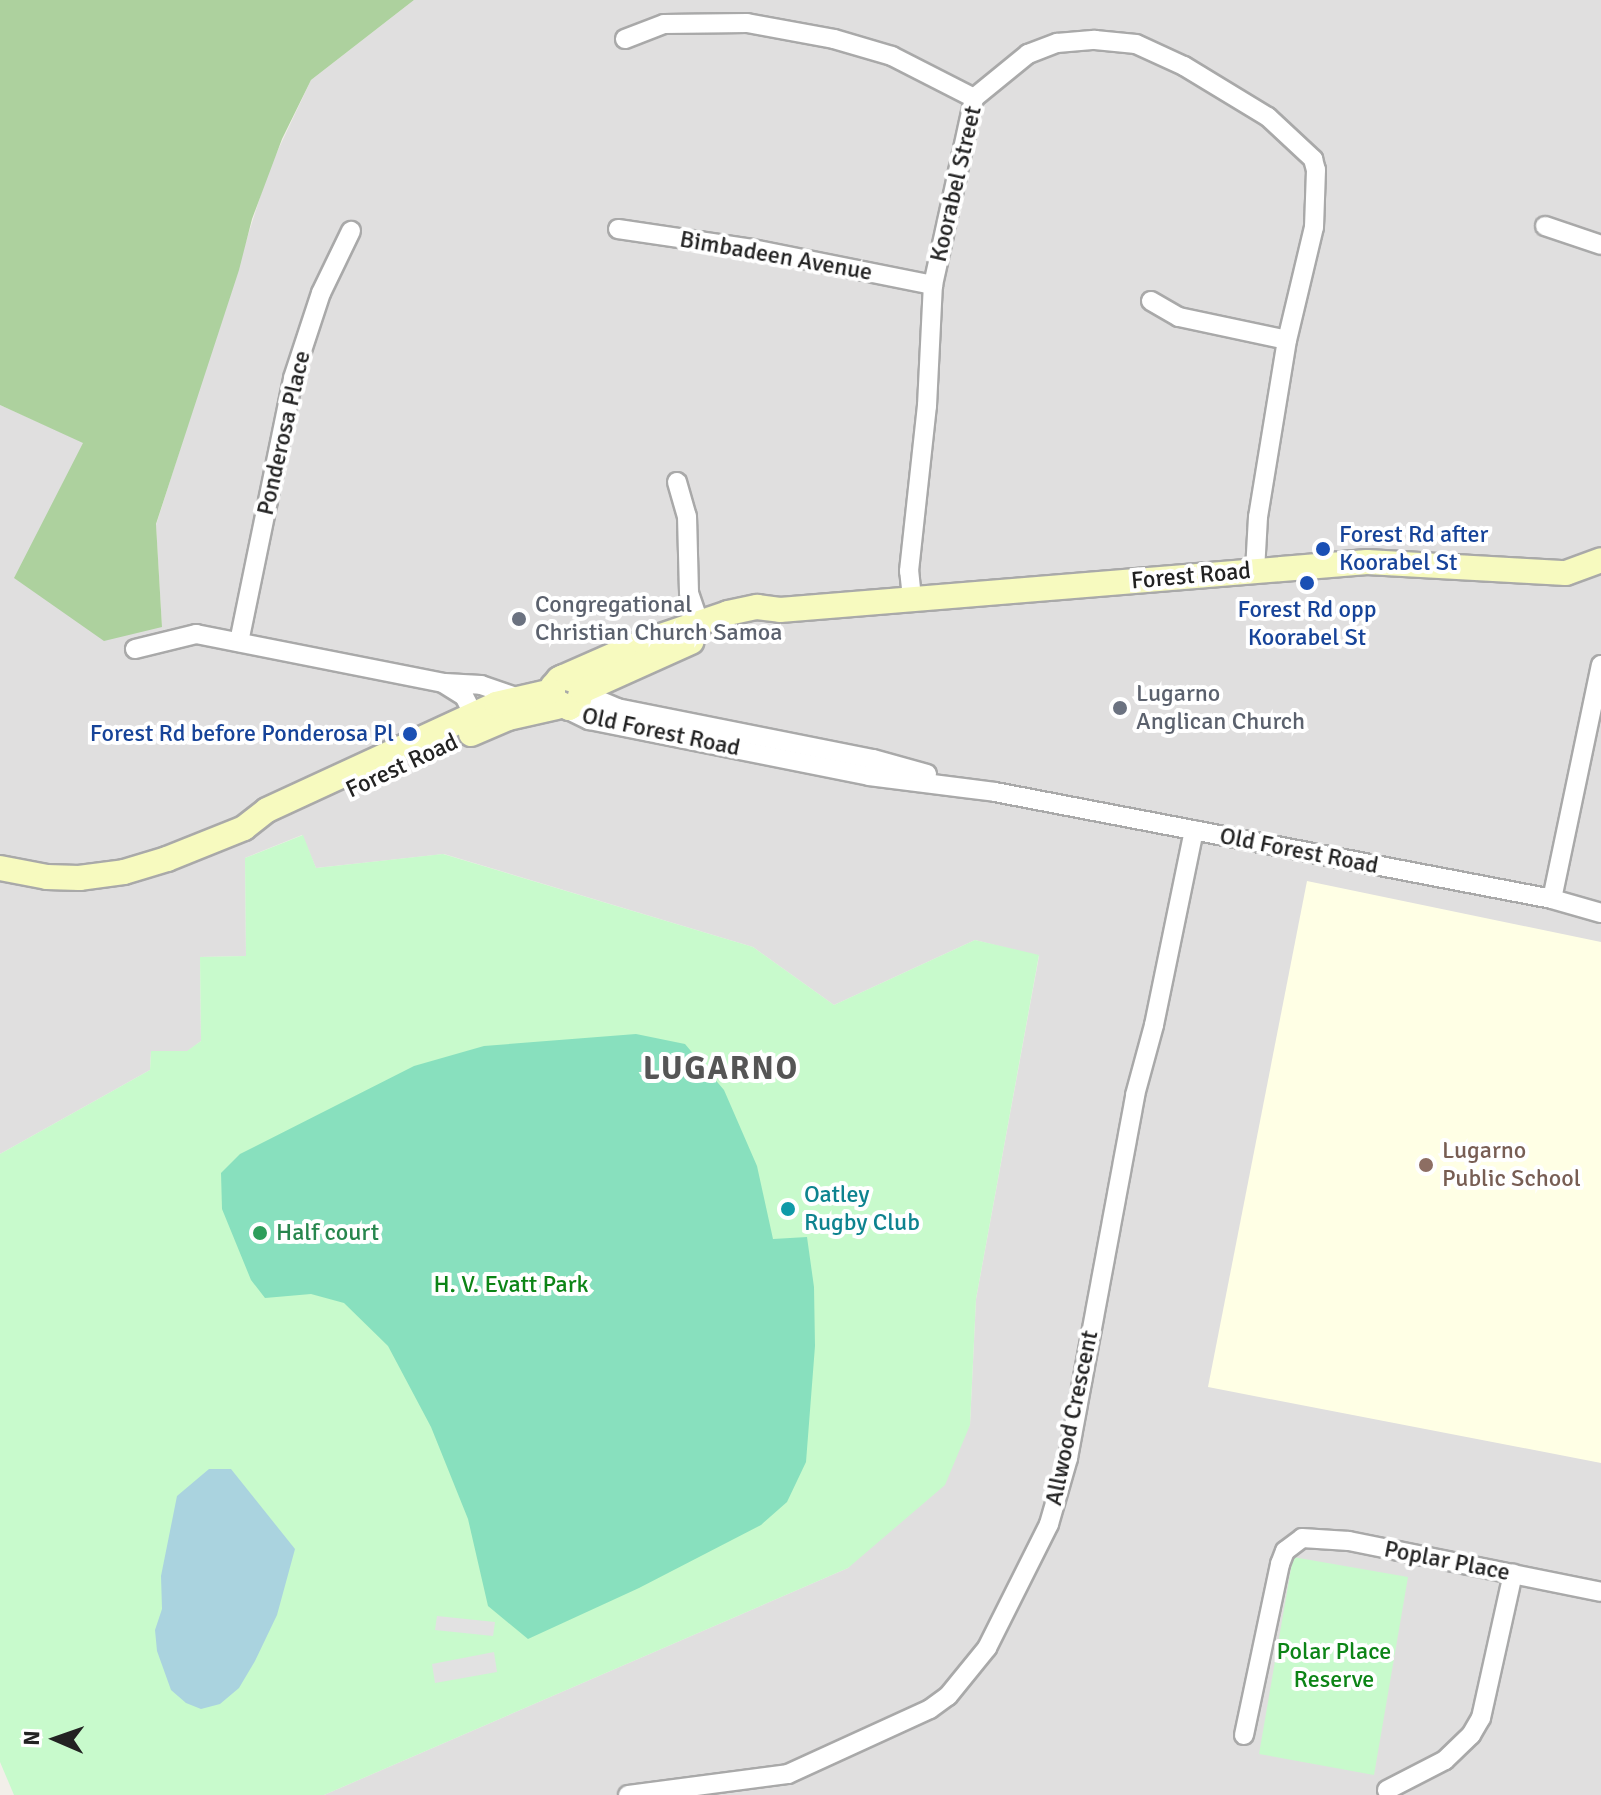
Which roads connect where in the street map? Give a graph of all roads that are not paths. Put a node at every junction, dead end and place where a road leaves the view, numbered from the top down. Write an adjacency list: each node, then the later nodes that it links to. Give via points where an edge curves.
1 (625, 39): 2 (street, via 664,24 747,23 892,56)
2 (974, 98): 7 (street, Koorabel Street); 9 (street, Koorabel Street, via 1028,54 1057,43 1136,44 1184,66 1285,129 1313,159 1316,170 1314,227)
3 (1545, 226): 6 (street)
4 (618, 229): 7 (street, Bimbadeen Avenue)
5 (351, 231): 16 (street, Ponderosa Place, via 321,293 293,378)
6 (1601, 245)
7 (933, 285): 13 (street, Koorabel Street, via 927,406 909,571)
8 (1151, 301): 9 (street, via 1179,317)
9 (1287, 340): 12 (street, Koorabel Street, via 1258,517)
10 (677, 482): 15 (street, via 687,516 689,593)
11 (1601, 561): 12 (street, Forest Road, via 1553,574 1382,562)
12 (1255, 571): 13 (street, Forest Road)
13 (912, 598): 14 (street, Forest Road)
14 (780, 610): 15 (street, Forest Road, via 746,609); 19 (street, Forest Road)
15 (699, 622): 21 (street, Forest Road, via 631,647)
16 (239, 642): 17 (street, via 196,634); 20 (street)
17 (135, 649)
18 (1601, 665): 28 (street)
19 (618, 674): 21 (street, Forest Road); 23 (street, Old Forest Road, via 618,694)
20 (443, 683): 22 (street, via 481,685); 24 (street, via 459,691)
21 (567, 694): 22 (street, Forest Road); 23 (street, Old Forest Road); 24 (street, Forest Road, via 508,718); 25 (street, Old Forest Road, via 589,720 869,776)
22 (519, 698): 24 (street, Forest Road)
23 (628, 710): 25 (street, Old Forest Road, via 873,759)
24 (477, 722): 27 (street, Forest Road, via 273,824 244,828 167,859 108,875 47,877)
25 (995, 792): 26 (street, Old Forest Road)
26 (1194, 830): 28 (street, Old Forest Road); 34 (street, Allwood Crescent, via 1135,1095 1068,1458 1049,1524 987,1648 948,1696 930,1709 788,1774)
27 (0, 868)
28 (1552, 899): 29 (street, Old Forest Road)
29 (1601, 913)
30 (1513, 1574): 31 (street, Poplar Place); 32 (street, Poplar Place, via 1329,1538 1290,1536); 33 (street, via 1488,1698 1471,1735 1445,1760)
31 (1601, 1592)
32 (1244, 1735)
33 (1387, 1790)
34 (681, 1792): 35 (street, Allwood Crescent)
35 (628, 1795)

